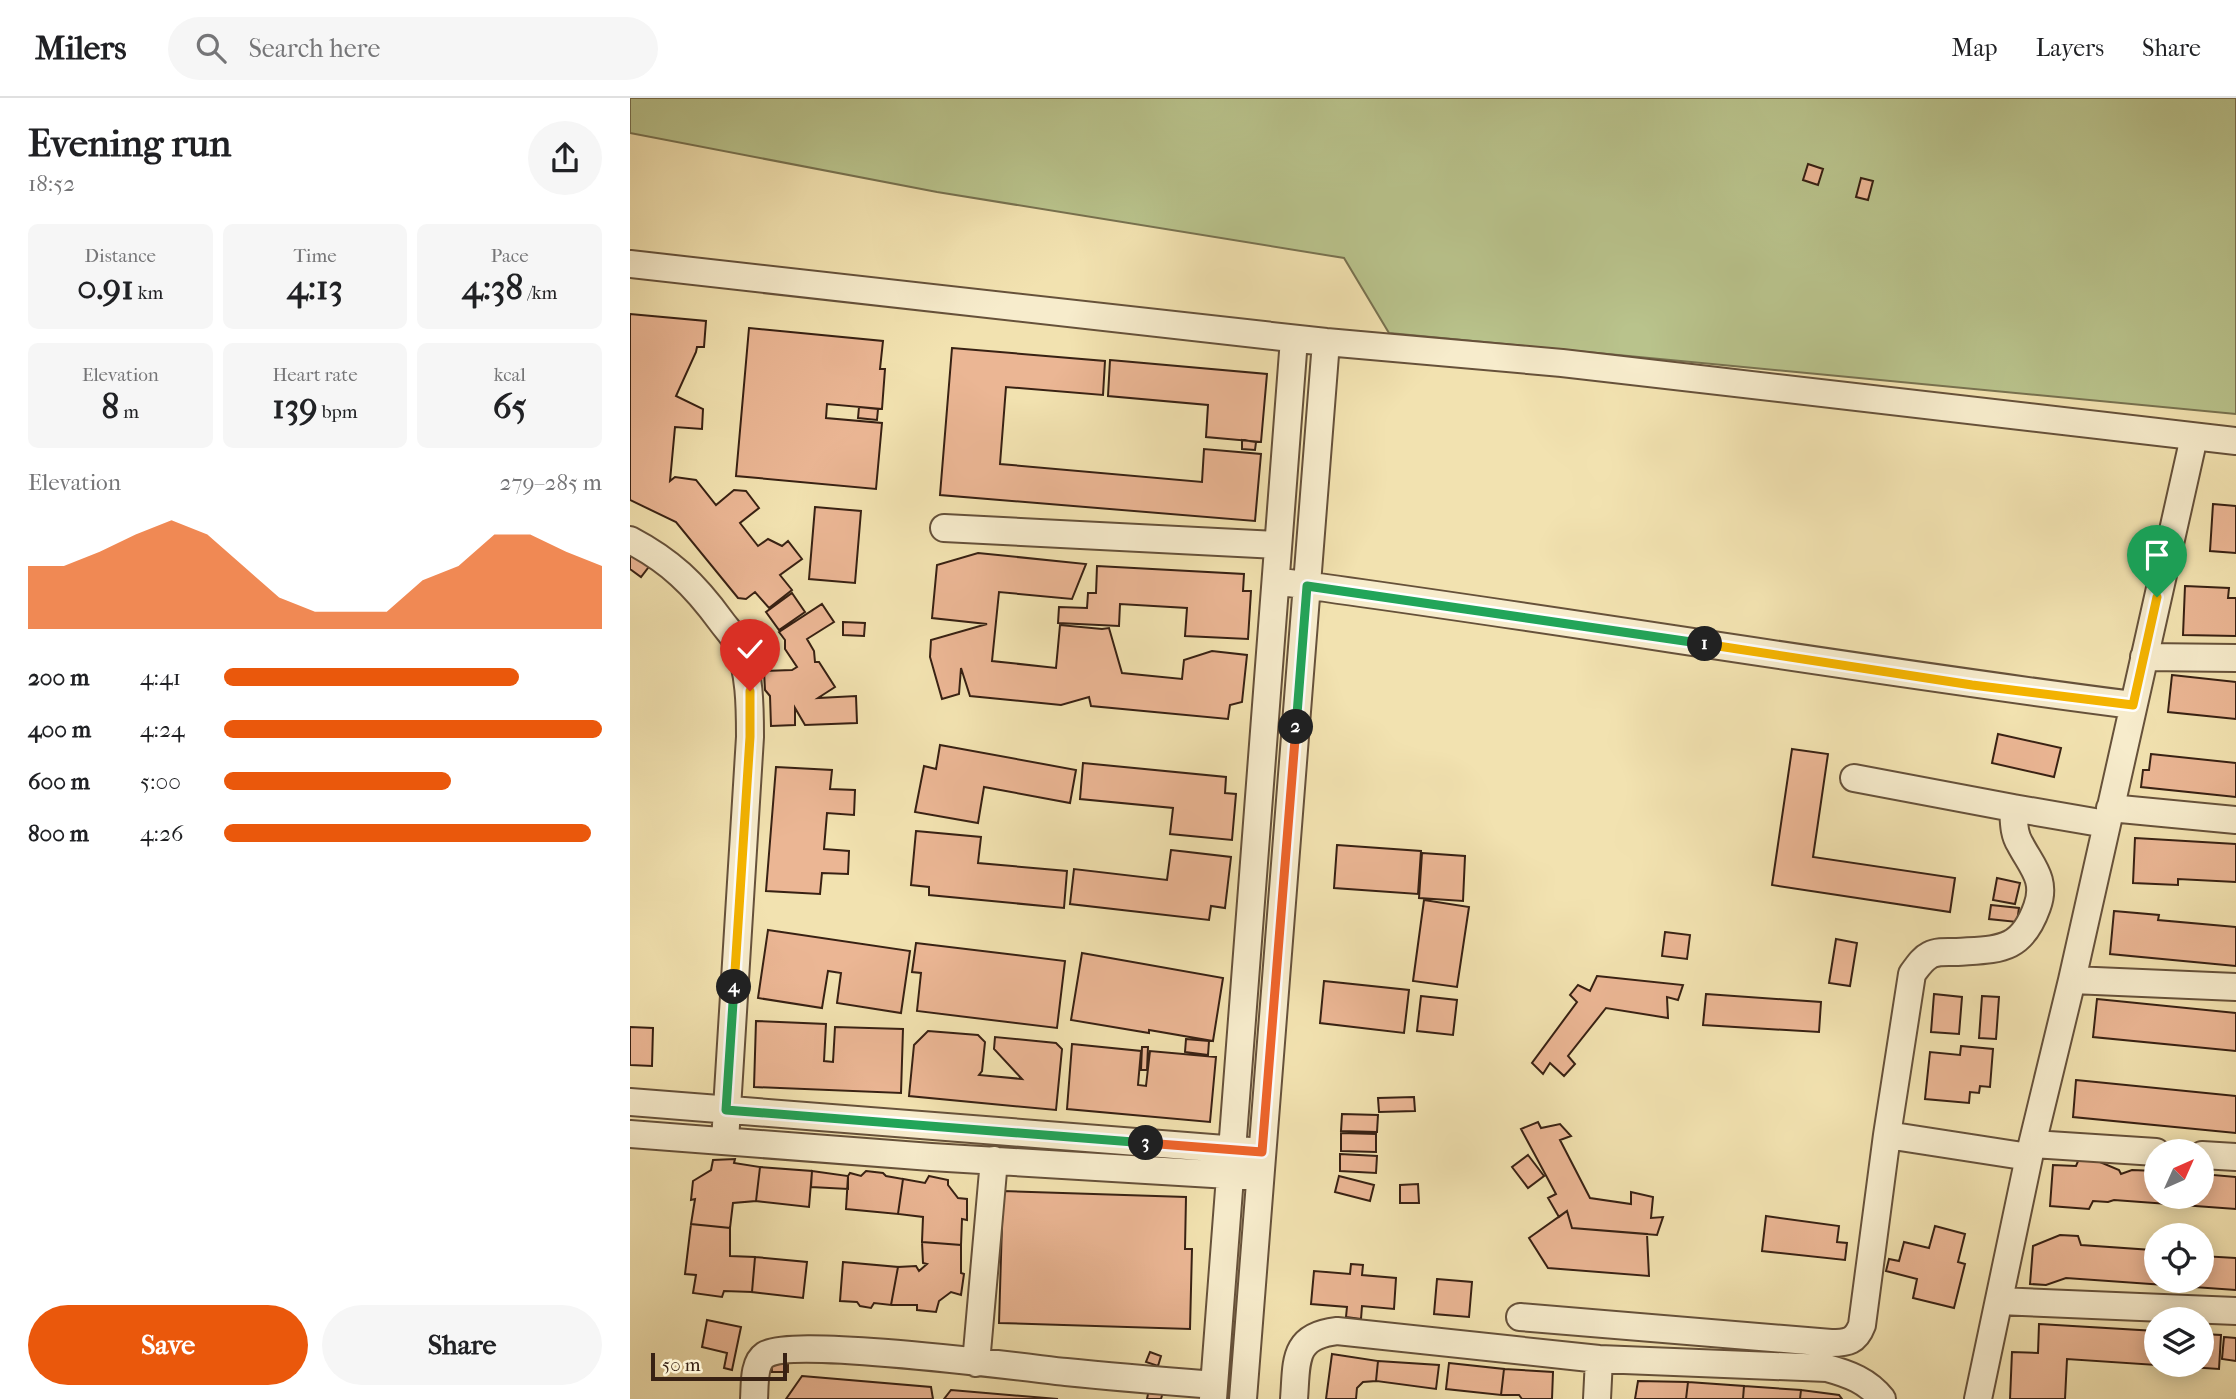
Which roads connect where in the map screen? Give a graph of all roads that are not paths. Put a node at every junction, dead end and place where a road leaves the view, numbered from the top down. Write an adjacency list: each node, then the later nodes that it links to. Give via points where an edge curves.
1 (630, 264): 2 (street)
2 (1294, 339): 3 (street); 8 (street)
3 (1326, 342): 4 (street, via 1562,363); 10 (street)
4 (2194, 437): 5 (street); 11 (street)
5 (2236, 440)
6 (944, 528): 8 (street)
7 (630, 540): 21 (street, via 676,569 708,603 737,643 750,691)
8 (1278, 545): 9 (street)
9 (1276, 582): 10 (street); 30 (street)
10 (1307, 586): 13 (street); 31 (street)
11 (2144, 657): 12 (street); 13 (street)
12 (2236, 658)
13 (2133, 705): 16 (street)
14 (1854, 778): 15 (street)
15 (2013, 808): 16 (street); 23 (street, via 2019,843 2042,884 2031,925 2019,940 1999,948 1932,953 1912,974)
16 (2108, 816): 17 (street); 18 (street)
17 (2236, 820)
18 (2072, 979): 19 (street); 25 (street)
19 (2236, 986)
20 (630, 1102): 21 (street)
21 (726, 1110): 24 (street); 30 (street)
22 (630, 1134): 24 (street)
23 (1887, 1135): 25 (street); 34 (street, via 1862,1325 1854,1339 1832,1343)
24 (725, 1141): 29 (street)
25 (2031, 1150): 26 (street); 32 (street)
26 (2144, 1152)
27 (2214, 1156): 28 (street)
28 (2236, 1157)
29 (994, 1160): 30 (street); 36 (street)
30 (1232, 1162): 31 (street); 37 (street)
31 (1261, 1164): 39 (street)
32 (1999, 1301): 33 (street); 43 (street)
33 (2236, 1311)
34 (1520, 1317)
35 (1599, 1359): 40 (street, via 1321,1333 1302,1348); 41 (street); 42 (street, via 1827,1368 1854,1376)
36 (976, 1363): 37 (street); 38 (street, via 867,1352 775,1350 763,1356 756,1369)
37 (1214, 1392)
38 (754, 1399)
39 (1242, 1399)
40 (1294, 1399)
41 (1597, 1399)
42 (1882, 1399)
43 (1978, 1399)

